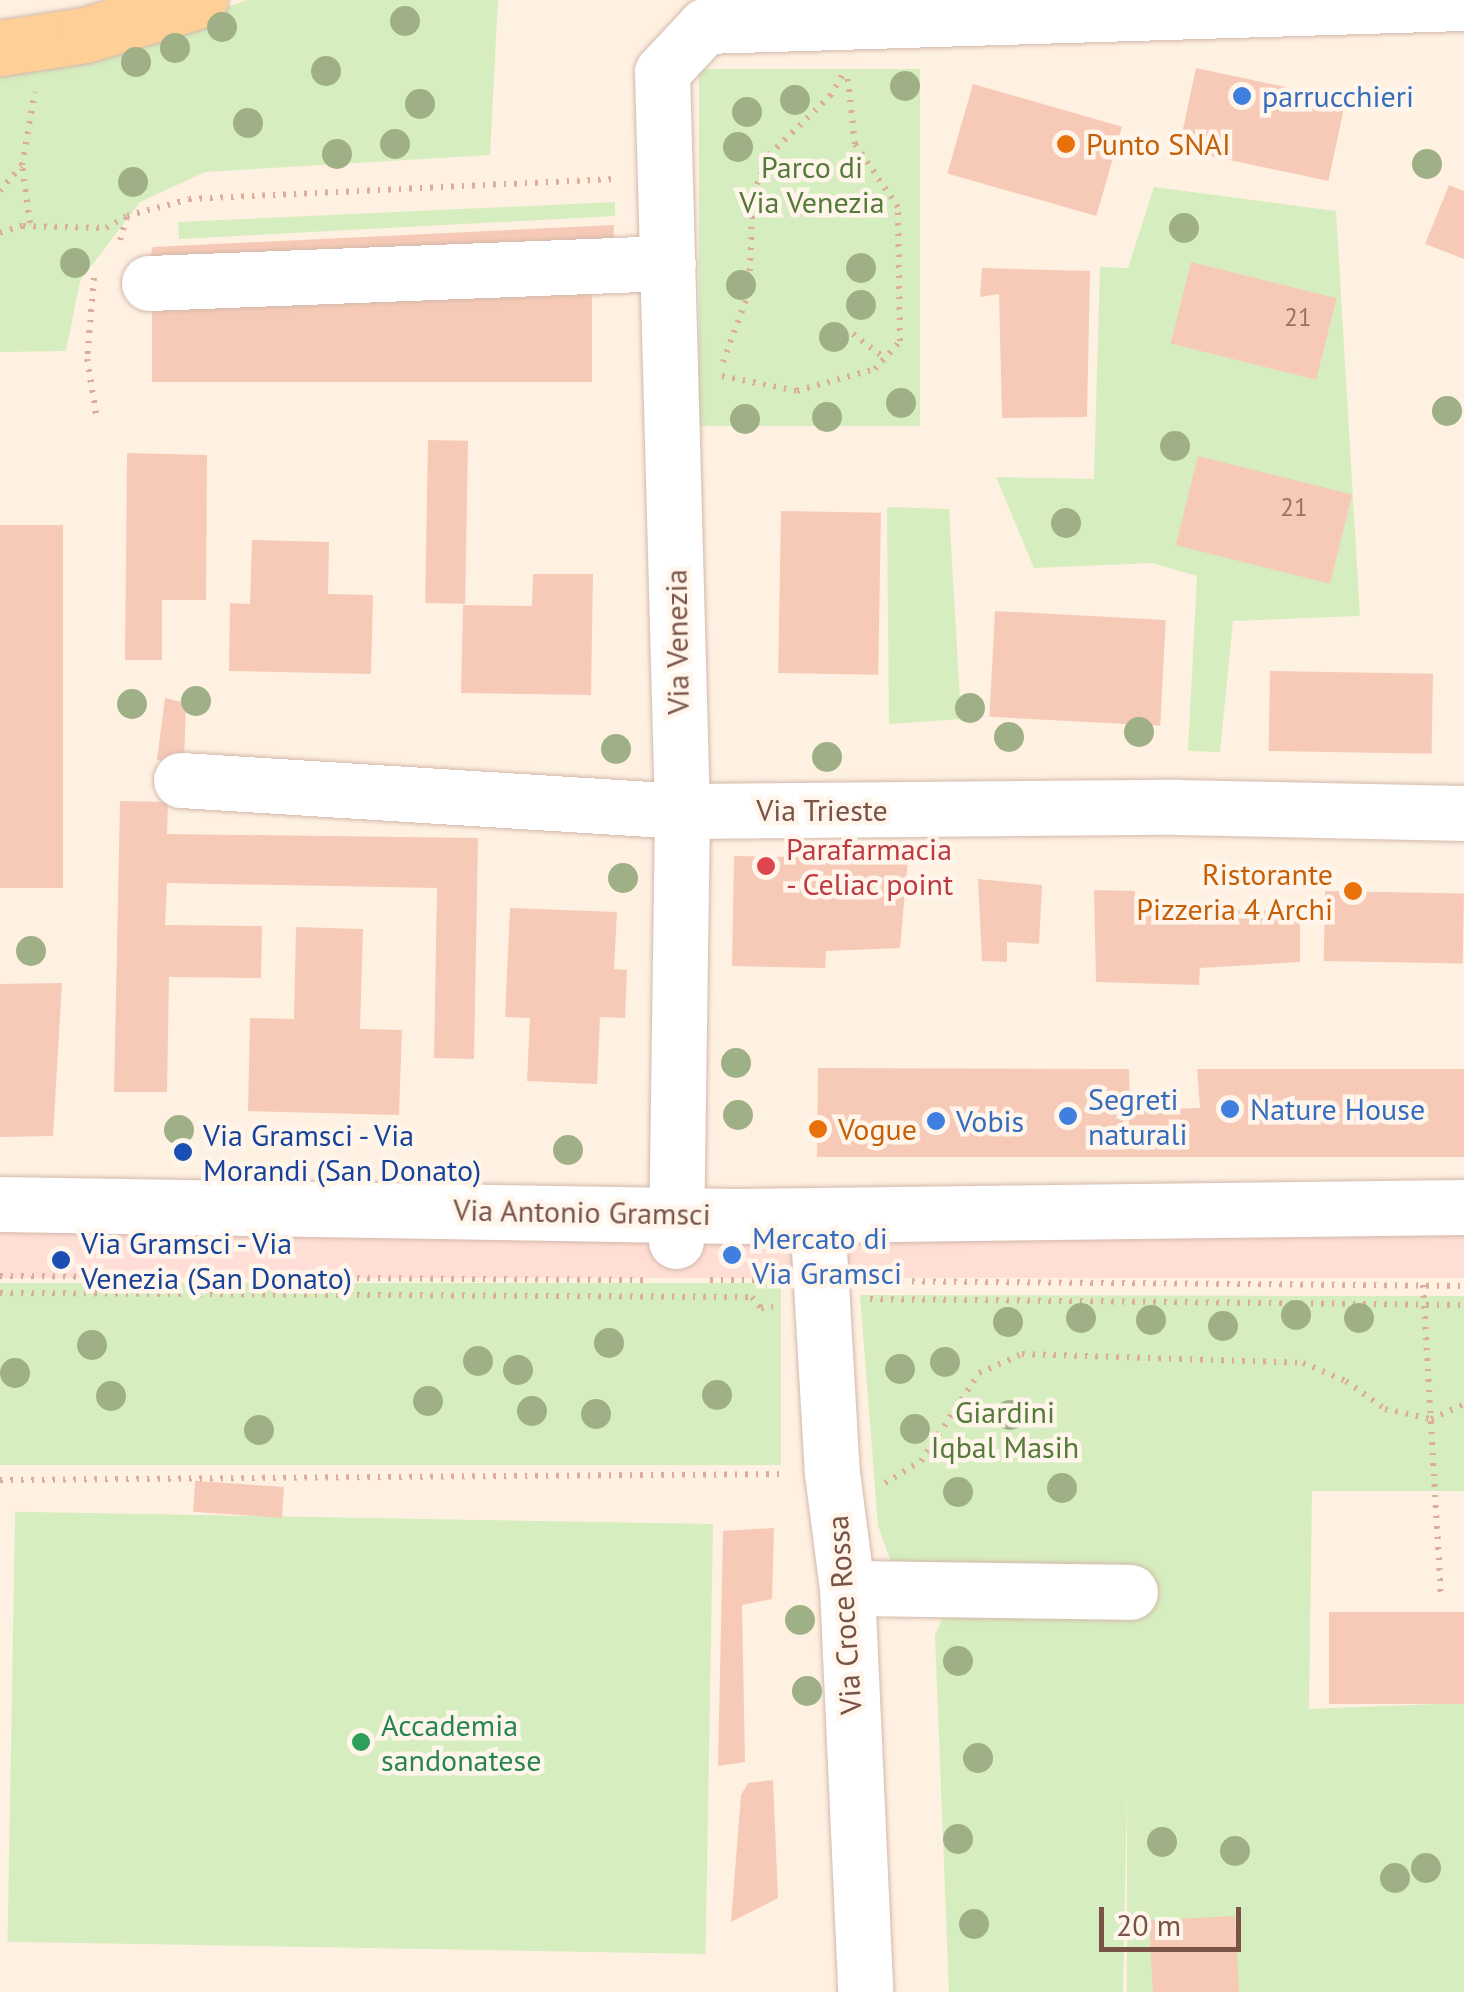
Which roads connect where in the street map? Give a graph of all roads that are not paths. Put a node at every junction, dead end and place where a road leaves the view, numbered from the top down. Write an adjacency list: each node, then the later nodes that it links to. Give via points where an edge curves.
1 (200, 0): 3 (main road)
2 (1464, 3): 4 (street, Via Venezia, via 848,46 704,26 662,72)
3 (20, 61)
4 (668, 263): 5 (street); 7 (street, Via Venezia, via 694,387)
5 (149, 282)
6 (181, 780): 7 (street, Via Trieste)
7 (682, 811): 8 (street, Via Trieste); 14 (street, Via Venezia)
8 (1464, 812)
9 (0, 1204): 14 (street, Via Antonio Gramsci)
10 (1464, 1207): 11 (street, Via Antonio Gramsci)
11 (819, 1227): 13 (street, Via Antonio Gramsci); 14 (street, Via Antonio Gramsci); 15 (street, Via Croce Rossa, via 844,1292 832,1473)
12 (0, 1236): 14 (street, Via Antonio Gramsci)
13 (1464, 1245)
14 (675, 1253)
15 (847, 1588): 16 (street); 17 (street, Via Croce Rossa)
16 (1130, 1592)
17 (864, 1992)

